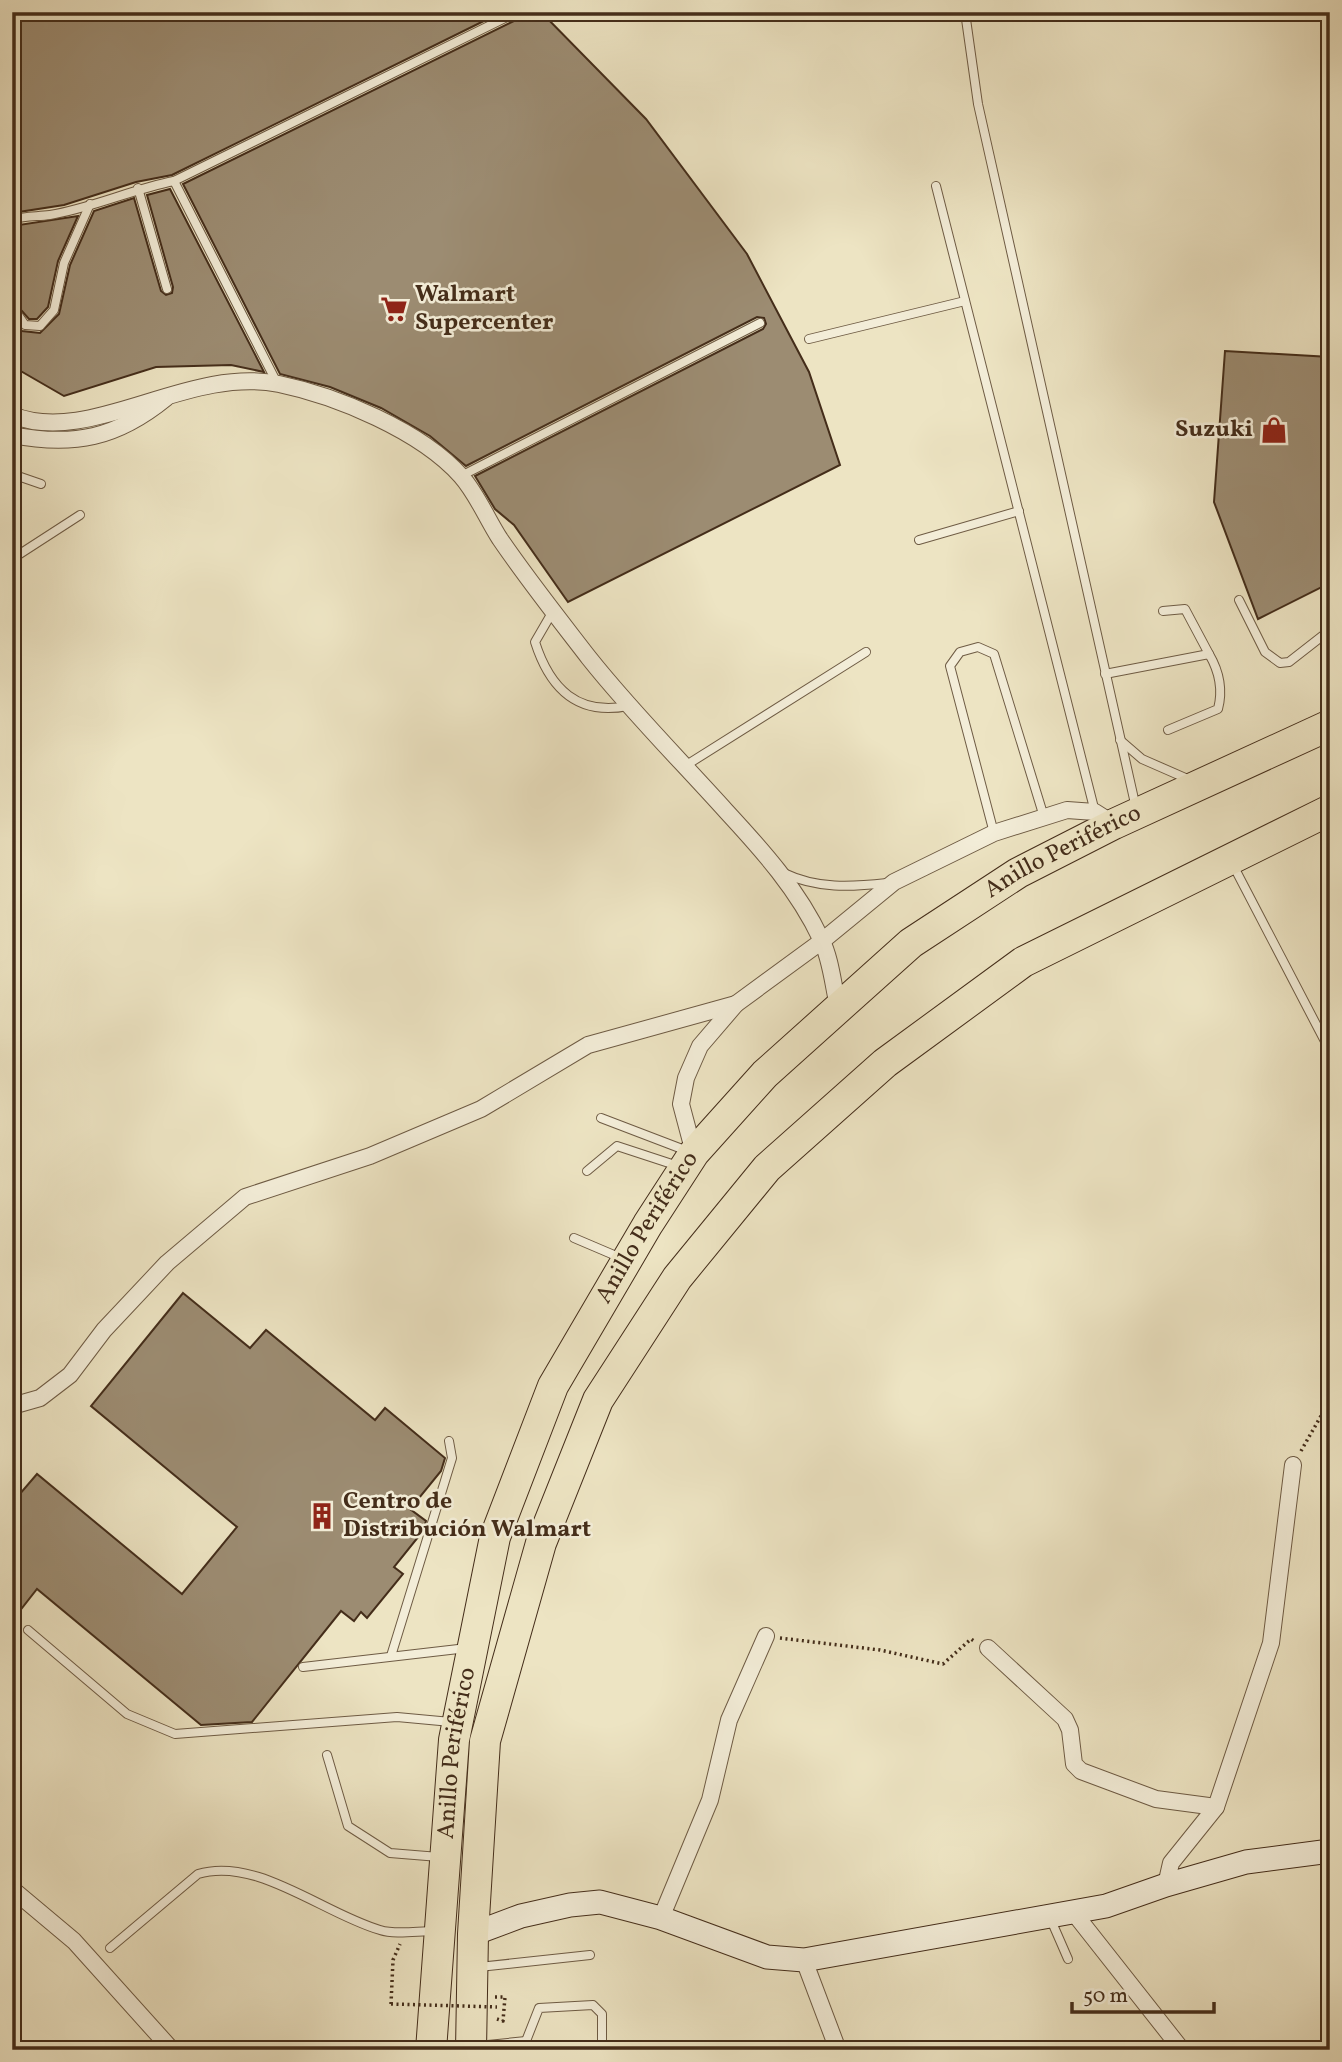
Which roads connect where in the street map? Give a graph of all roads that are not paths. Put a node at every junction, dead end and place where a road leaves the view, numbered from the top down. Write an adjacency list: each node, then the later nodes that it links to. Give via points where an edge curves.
1 (965, 12): 30 (lane, via 978,104)
2 (513, 14): 3 (lane)
3 (174, 181): 5 (lane); 13 (lane)
4 (936, 186): 9 (lane)
5 (138, 188): 6 (lane); 8 (lane)
6 (90, 204): 7 (lane); 10 (lane, via 64,263 54,310 40,326 25,325)
7 (12, 220)
8 (167, 289)
9 (965, 301): 12 (lane); 20 (lane)
10 (12, 306)
11 (760, 323): 18 (lane)
12 (809, 338)
13 (277, 383): 14 (street, via 232,381); 18 (street, via 343,402 405,432)
14 (176, 391): 15 (street, via 56,425); 16 (street, via 125,426 94,437 55,442)
15 (12, 415)
16 (12, 435)
17 (12, 474): 19 (lane)
18 (461, 476): 25 (street)
19 (41, 484)
20 (1019, 511): 22 (lane); 39 (lane)
21 (80, 515): 23 (lane)
22 (919, 541)
23 (12, 559)
24 (1239, 600): 27 (lane, via 1265,652 1280,663 1289,662)
25 (552, 611): 31 (street); 31 (lane, via 535,642 556,681 582,706 610,709)
26 (1164, 611): 29 (lane, via 1185,609)
27 (1330, 631)
28 (866, 652): 35 (lane)
29 (1209, 654): 30 (lane); 33 (lane, via 1222,696 1218,709)
30 (1105, 674): 34 (lane)
31 (631, 705): 35 (street)
32 (1326, 721): 36 (highway, Anillo Periférico, via 1301,739)
33 (1168, 730)
34 (1119, 739): 36 (lane, via 1142,760); 39 (lane)
35 (685, 766): 42 (street)
36 (1203, 784): 39 (highway, Anillo Periférico)
37 (1330, 810): 41 (highway, Anillo Periférico)
38 (1044, 817): 39 (street, via 1067,810); 40 (street); 40 (lane, via 994,654 978,647 960,652 950,666)
39 (1115, 817): 46 (highway, Anillo Periférico, via 911,943)
40 (994, 833): 43 (street)
41 (1229, 859): 47 (lane); 73 (highway, Anillo Periférico, via 1023,962 885,1063 767,1168 677,1278 598,1401 541,1543 485,1741)
42 (782, 872): 43 (lane, via 802,882 838,887); 44 (street)
43 (894, 882): 44 (street)
44 (822, 941): 45 (street); 46 (street)
45 (736, 1004): 49 (street, via 700,1046 686,1078 681,1104); 53 (street, via 588,1045 481,1108 370,1156 244,1197 167,1263 104,1330 70,1375 40,1398)
46 (838, 1006): 49 (highway, Anillo Periférico, via 765,1074)
47 (1330, 1051)
48 (601, 1118): 49 (lane)
49 (689, 1161): 50 (lane, via 617,1146); 52 (highway, Anillo Periférico)
50 (587, 1171)
51 (574, 1238): 52 (lane)
52 (627, 1260): 58 (highway, Anillo Periférico, via 553,1386 495,1537)
53 (12, 1406)
54 (449, 1441): 60 (lane, via 452,1458)
55 (1293, 1465): 64 (street, via 1270,1643)
56 (28, 1630): 62 (lane, via 127,1714 175,1734 397,1717)
57 (766, 1636): 71 (street, via 729,1720 710,1800)
58 (473, 1648): 60 (lane); 62 (highway, Anillo Periférico)
59 (988, 1648): 64 (street, via 1065,1719 1074,1764 1081,1771 1156,1799)
60 (391, 1656): 61 (lane)
61 (303, 1667)
62 (458, 1723): 66 (highway, Anillo Periférico)
63 (327, 1755): 66 (lane, via 348,1826 390,1853)
64 (1216, 1807): 67 (street, via 1171,1863)
65 (1330, 1851): 67 (main road, via 1246,1862)
66 (446, 1857): 72 (highway, Anillo Periférico)
67 (1166, 1885): 69 (main road)
68 (12, 1889): 81 (street, via 74,1941)
69 (1074, 1913): 70 (main road); 86 (street)
70 (1050, 1917): 76 (lane); 77 (main road)
71 (661, 1918): 73 (main road, via 600,1902 521,1916); 77 (main road, via 767,1957)
72 (440, 1930): 74 (lane, via 381,1931 250,1873 213,1869 198,1874); 82 (highway, Anillo Periférico)
73 (473, 1934): 78 (highway, Anillo Periférico)
74 (110, 1948)
75 (590, 1955): 78 (lane)
76 (1068, 1959)
77 (804, 1960): 85 (street)
78 (472, 1968): 80 (highway, Anillo Periférico)
79 (526, 2041): 80 (lane); 83 (lane); 84 (lane, via 539,2008 593,2005 602,2014)
80 (471, 2049)
81 (172, 2050)
82 (431, 2050)
83 (532, 2050)
84 (602, 2050)
85 (838, 2050)
86 (1182, 2050)

